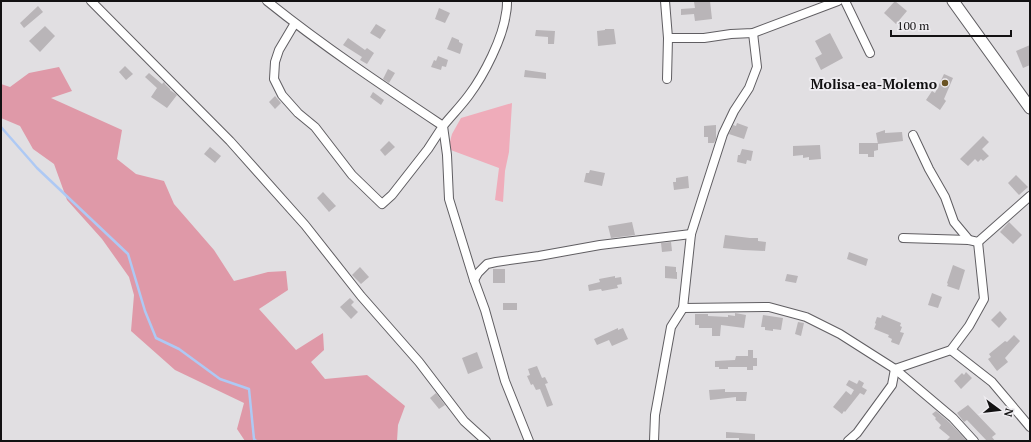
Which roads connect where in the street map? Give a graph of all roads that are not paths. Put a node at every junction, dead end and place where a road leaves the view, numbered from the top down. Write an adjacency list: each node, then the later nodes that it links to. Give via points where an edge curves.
1 (91, 1): 26 (street, via 230,141 305,225 361,296 419,362 464,421)
2 (267, 1): 8 (street)
3 (507, 1): 14 (street, via 504,25 485,70 470,94)
4 (666, 1): 10 (street)
5 (838, 1): 9 (street)
6 (845, 1): 11 (street)
7 (953, 1): 13 (main road)
8 (295, 24): 14 (street); 14 (street, via 279,50 274,79 282,95 315,128 352,175 382,204 428,149)
9 (753, 34): 10 (street); 17 (street, via 757,67 749,88 723,134)
10 (668, 38): 12 (street)
11 (870, 53)
12 (667, 79)
13 (1030, 108)
14 (443, 126): 21 (street, via 449,199)
15 (912, 135): 19 (street, via 954,222)
16 (1030, 196): 20 (street)
17 (691, 234): 21 (street, via 600,245 496,262 487,264); 22 (street)
18 (903, 238): 19 (street)
19 (969, 240): 20 (street)
20 (978, 242): 23 (street, via 984,299 969,326)
21 (474, 280): 27 (street, via 505,381)
22 (683, 308): 24 (street, via 769,307 806,317 840,334); 28 (street, via 671,327)
23 (951, 350): 24 (street); 25 (street, via 992,382)
24 (895, 369): 29 (street, via 892,385); 30 (street, via 953,418)
25 (1030, 427)
26 (486, 441)
27 (529, 441)
28 (654, 441)
29 (848, 441)
30 (974, 441)

